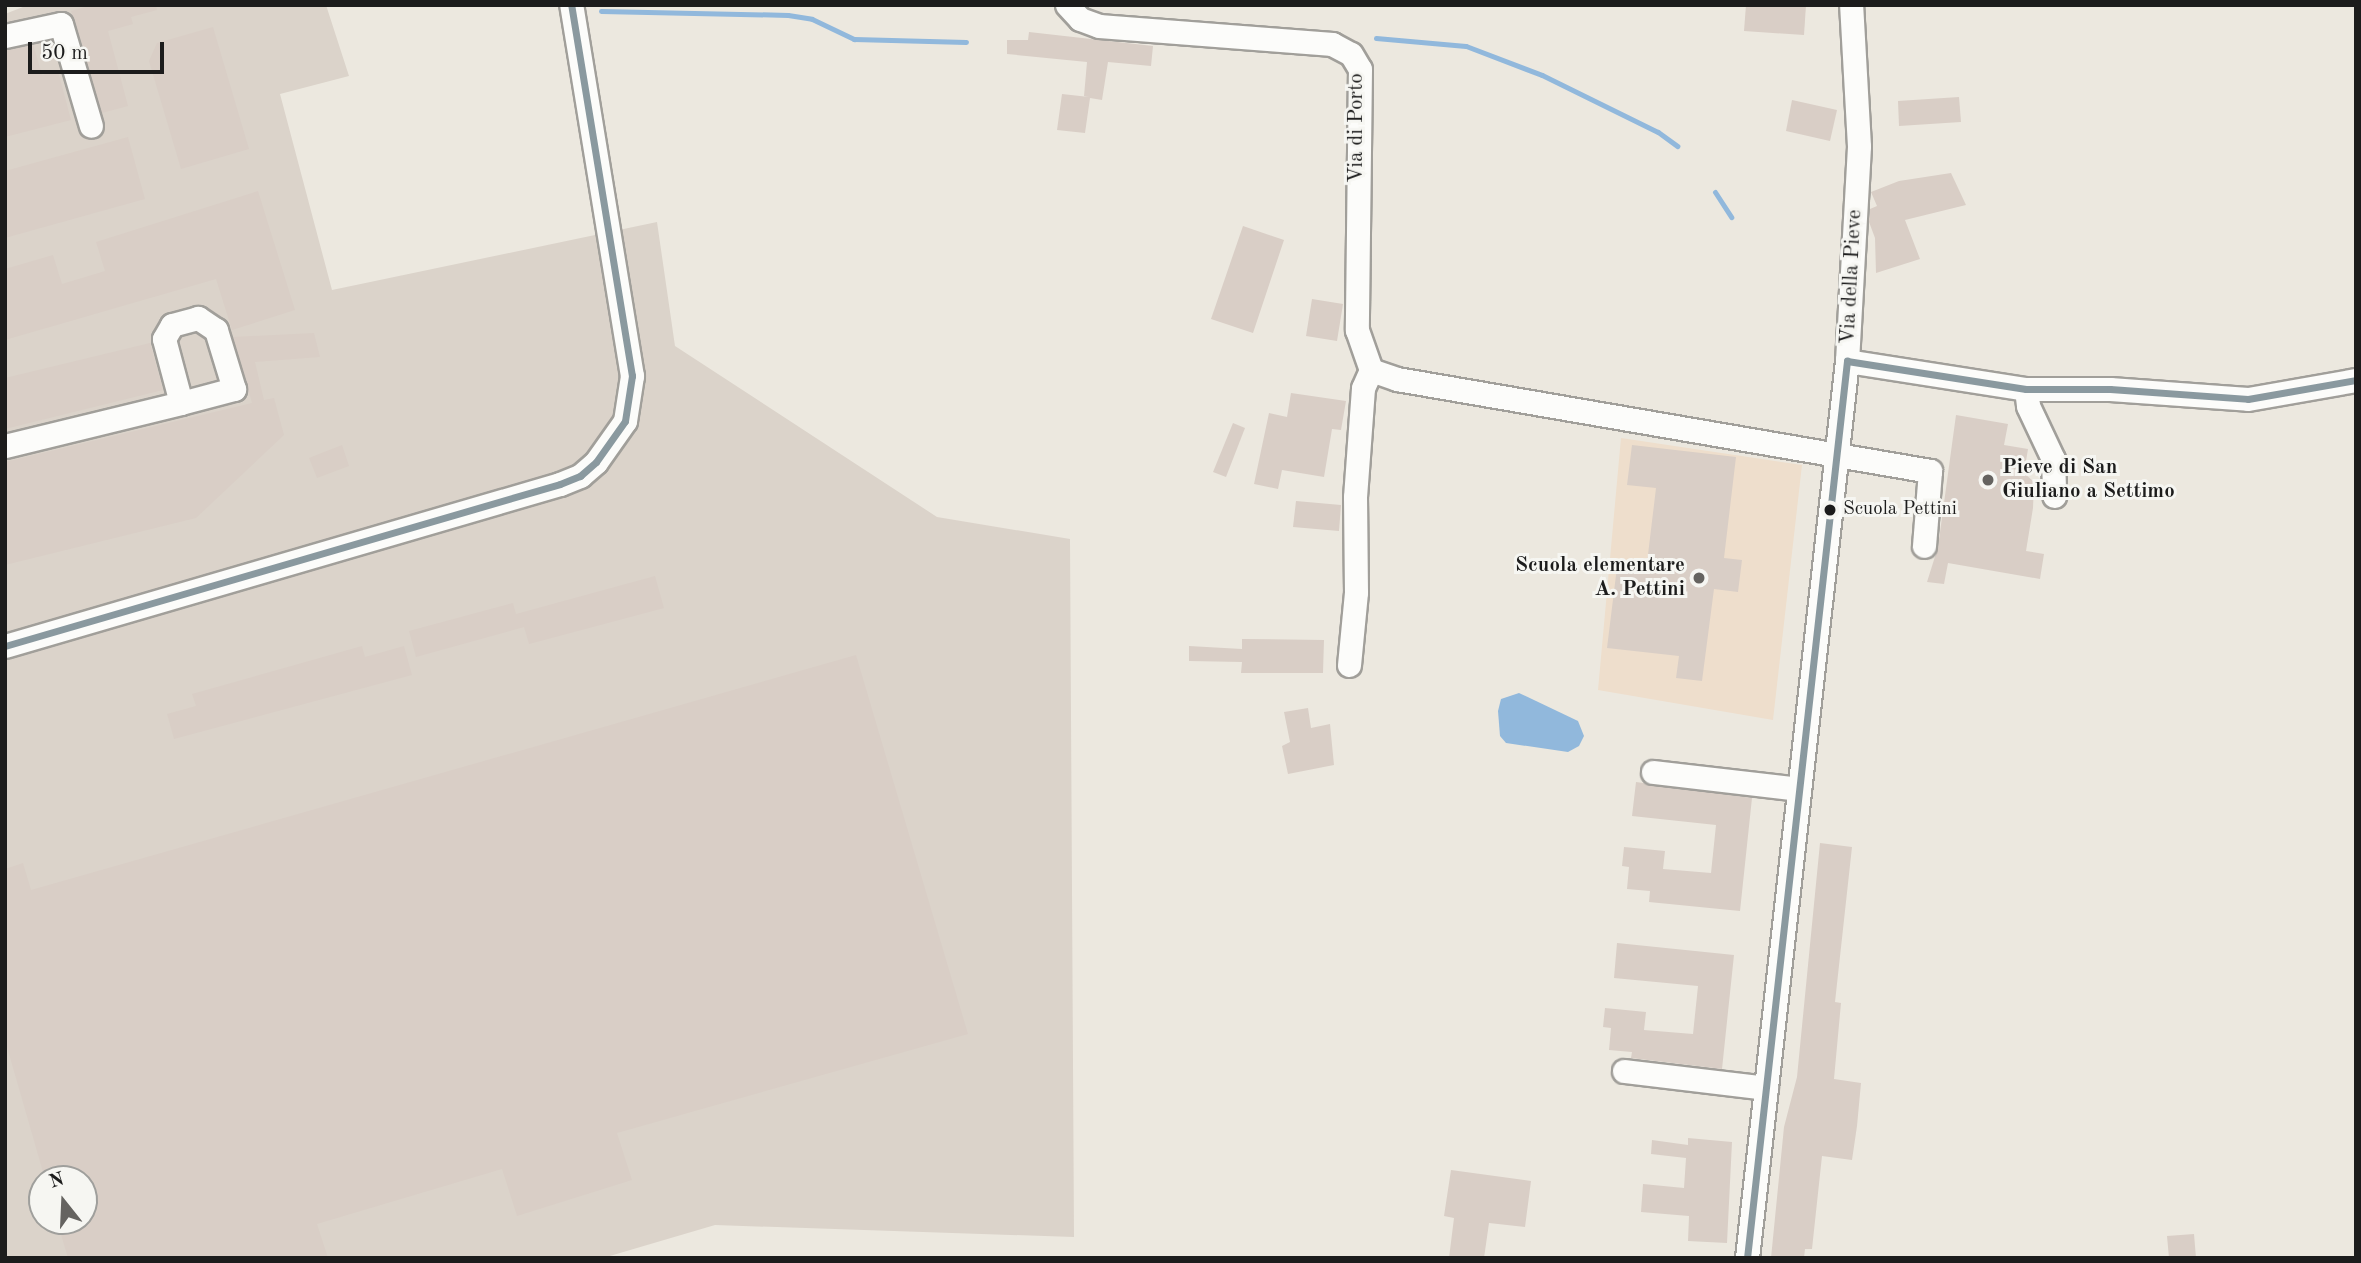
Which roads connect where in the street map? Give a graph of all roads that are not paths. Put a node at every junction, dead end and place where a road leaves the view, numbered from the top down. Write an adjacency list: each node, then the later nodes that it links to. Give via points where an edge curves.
1 (571, 5): 15 (street, via 632,376 625,421 596,462 580,476 560,484)
2 (1067, 5): 7 (street, Via di Porto, via 1080,19 1099,26 1332,44 1351,54 1360,69 1357,330)
3 (1851, 5): 6 (street, Via della Pieve, via 1859,146)
4 (5, 36): 5 (street, via 61,24)
5 (91, 126)
6 (1847, 361): 9 (street); 12 (street, Via della Pieve)
7 (1371, 370): 12 (street, via 1397,379); 16 (street, via 1363,388)
8 (2356, 380): 9 (street, via 2248,399 2110,388)
9 (2026, 389): 13 (street, via 2028,406 2053,459)
10 (181, 403): 11 (street)
11 (5, 446)
12 (1836, 455): 14 (street, via 1930,471); 18 (street, Via della Pieve)
13 (2054, 496)
14 (1924, 546)
15 (5, 646)
16 (1349, 665)
17 (1653, 772): 18 (street)
18 (1799, 789): 20 (street, Via della Pieve)
19 (1624, 1071): 20 (street)
20 (1766, 1088): 21 (street, Via della Pieve)
21 (1747, 1258)

